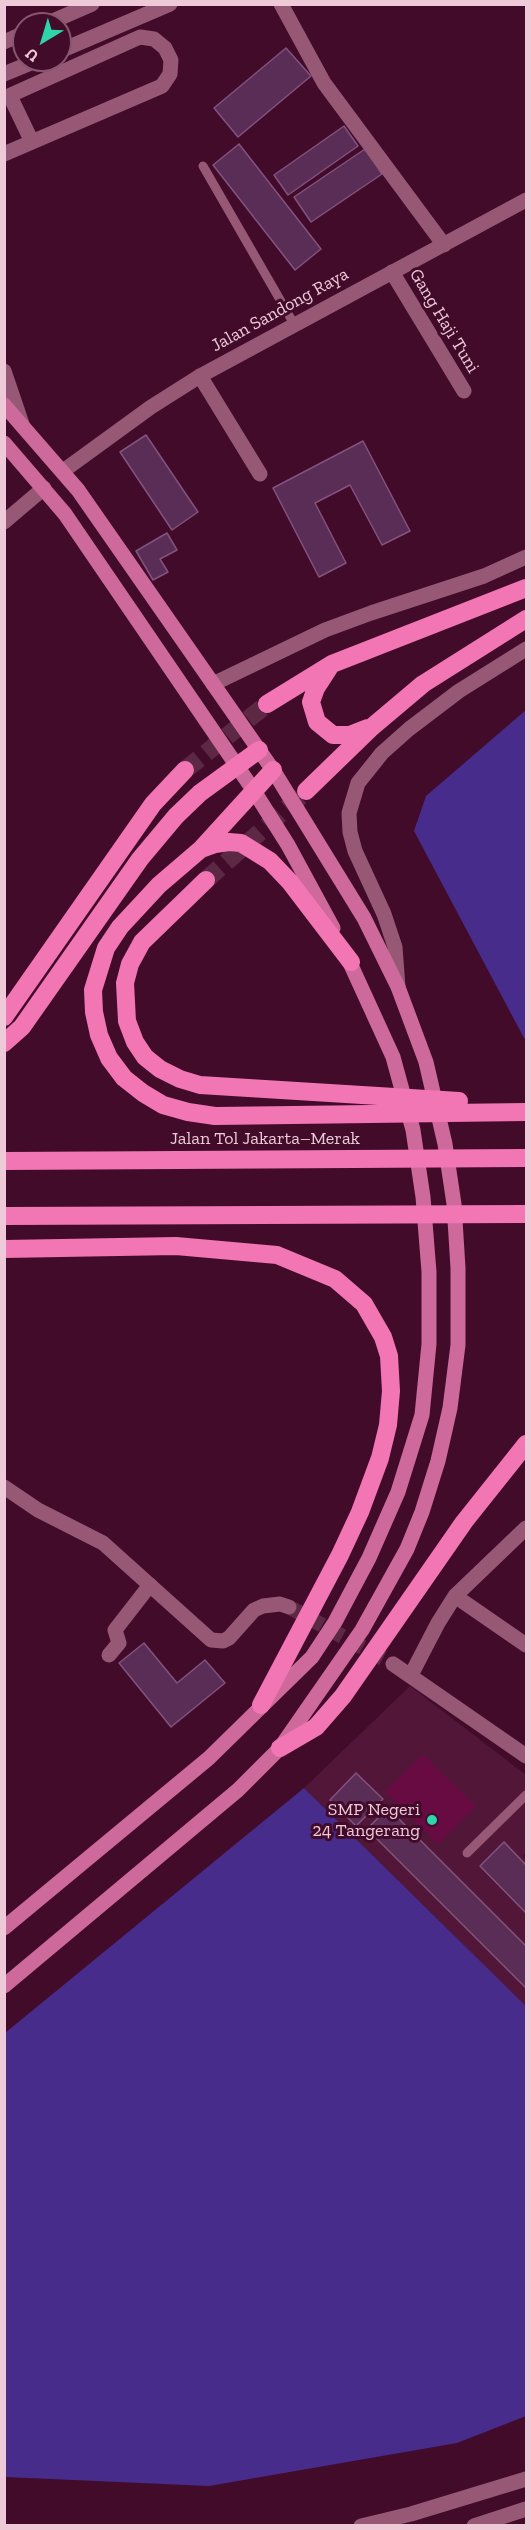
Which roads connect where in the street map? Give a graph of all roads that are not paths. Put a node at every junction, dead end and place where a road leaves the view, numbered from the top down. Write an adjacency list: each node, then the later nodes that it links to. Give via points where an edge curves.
1 (92, 4): 4 (street)
2 (170, 4): 5 (street)
3 (281, 4): 11 (street, via 324,83)
4 (72, 13)
5 (72, 46)
6 (8, 97): 7 (street); 7 (street, via 140,37 154,39 165,48 171,60 170,74 162,86)
7 (32, 142): 8 (street)
8 (4, 154)
9 (203, 166): 13 (lane)
10 (526, 200): 11 (street, Jalan Sandong Raya)
11 (444, 245): 12 (street, Jalan Sandong Raya)
12 (392, 272): 13 (street, Jalan Sandong Raya); 16 (street, Gang Haji Tuni)
13 (294, 324): 15 (street, Jalan Sandong Raya)
14 (4, 371): 18 (street)
15 (200, 376): 20 (street, Jalan Sandong Raya); 21 (street)
16 (464, 390)
17 (4, 405): 18 (main road)
18 (22, 424): 20 (main road)
19 (4, 443): 22 (main road)
20 (63, 471): 29 (main road)
21 (260, 474)
22 (44, 488): 23 (street); 33 (main road)
23 (4, 522)
24 (526, 557): 29 (street, via 484,576 326,630)
25 (526, 588): 28 (highway)
26 (526, 619): 31 (highway, via 423,684)
27 (526, 649): 41 (street, via 459,691 409,729 369,767 355,790 349,813 350,832 396,947)
28 (332, 664): 30 (highway); 31 (highway, via 311,702 317,722 333,735 350,735)
29 (213, 684): 32 (main road)
30 (267, 704)
31 (372, 727): 37 (highway)
32 (259, 750): 33 (highway); 35 (main road)
33 (236, 765): 36 (main road); 43 (highway, via 200,793 164,830 22,1027)
34 (185, 770): 42 (highway, via 153,804)
35 (273, 770): 36 (highway); 41 (main road, via 364,918)
36 (254, 791): 38 (highway); 40 (main road)
37 (306, 791)
38 (201, 849): 40 (highway, via 241,843 261,854 290,882); 45 (highway, via 180,864 136,908 106,948 99,968 93,990 99,1035 124,1078 163,1105 215,1116)
39 (206, 880): 44 (highway, via 142,942 125,983 127,1021 135,1042 160,1069 200,1085)
40 (351, 962): 61 (main road, via 393,1057 413,1130 429,1272 429,1344 422,1415 398,1492 369,1558 324,1640)
41 (398, 987): 62 (main road, via 426,1062 454,1204 458,1345 450,1408 422,1512 389,1583 362,1630)
42 (4, 1017)
43 (4, 1043)
44 (526, 1107)
45 (526, 1112)
46 (526, 1158): 47 (highway, Jalan Tol Jakarta–Merak)
47 (4, 1161)
48 (526, 1214): 49 (highway)
49 (4, 1216)
50 (7, 1249): 61 (highway, via 176,1246 277,1255 335,1279 364,1304 383,1337 389,1356 391,1391 380,1458 340,1555)
51 (526, 1444): 62 (highway, via 464,1522 343,1696 316,1727)
52 (4, 1487): 54 (street, via 38,1510 103,1543)
53 (526, 1528): 55 (street)
54 (150, 1585): 56 (street, via 205,1637 217,1642 229,1638 262,1606); 58 (street, via 115,1630 119,1643)
55 (455, 1596): 57 (street); 60 (street)
56 (289, 1607)
57 (526, 1643)
58 (109, 1655)
59 (393, 1664): 60 (street)
60 (411, 1675): 63 (street)
61 (261, 1705): 66 (main road, via 164,1798)
62 (280, 1748): 67 (main road, via 193,1829)
63 (526, 1756)
64 (526, 1795): 65 (lane)
65 (467, 1853)
66 (4, 1928)
67 (4, 1986)
68 (526, 2479): 70 (street)
69 (526, 2510): 71 (street)
70 (361, 2526)
71 (474, 2526)

